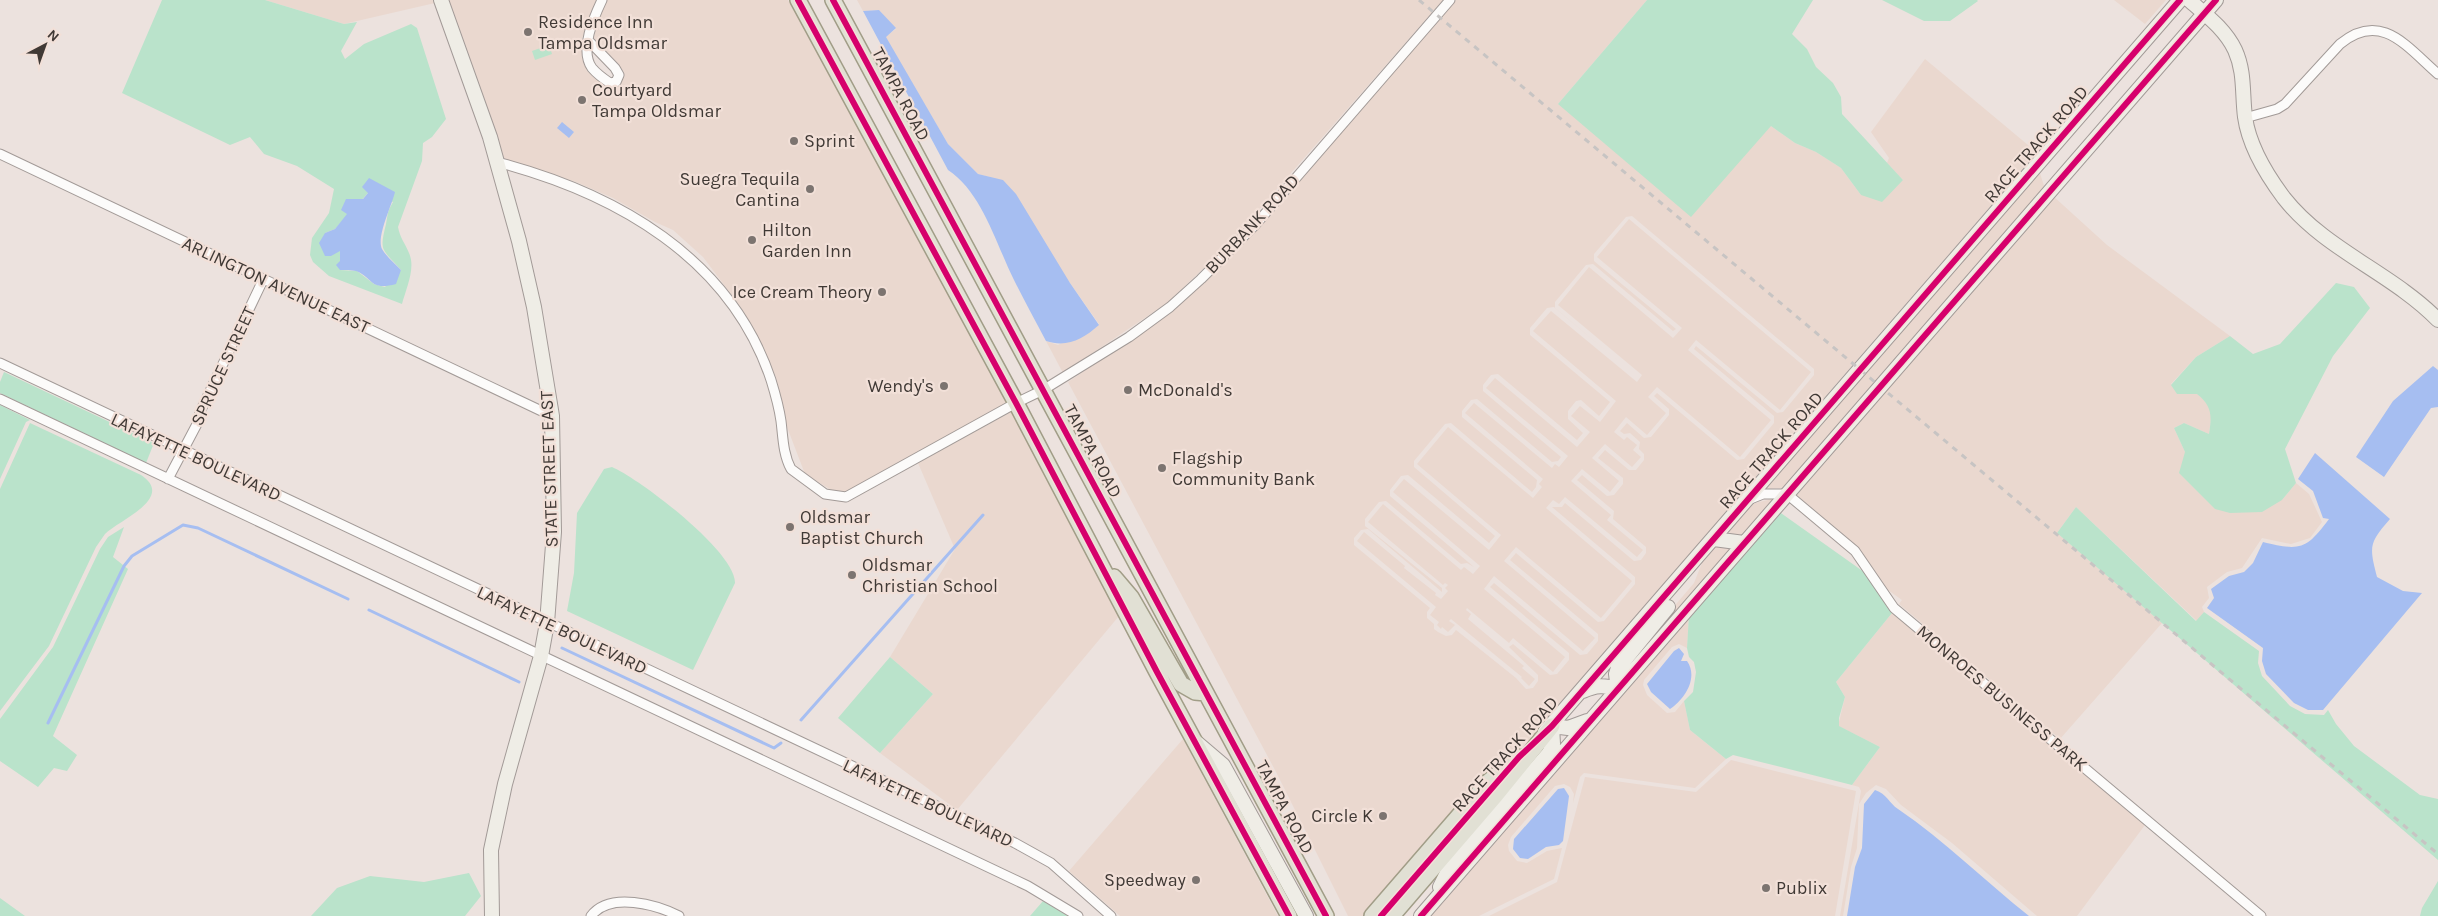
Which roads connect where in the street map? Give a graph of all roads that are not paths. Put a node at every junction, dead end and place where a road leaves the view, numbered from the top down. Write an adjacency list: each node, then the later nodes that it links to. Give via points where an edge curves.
1 (441, 0): 14 (main road, STATE STREET EAST)
2 (602, 0): 10 (street)
3 (798, 0): 20 (main road)
4 (833, 0): 18 (main road, TAMPA ROAD)
5 (1450, 0): 18 (street, BURBANK ROAD, via 1256,224 1201,279 1129,337)
6 (2180, 0): 25 (main road, RACE TRACK ROAD)
7 (2189, 0): 9 (main road)
8 (2216, 0): 9 (main road)
9 (2204, 13): 12 (main road, via 2227,36 2239,60 2244,84); 24 (main road)
10 (588, 40): 10 (street, via 591,67 610,83 616,82 619,75 615,68)
11 (2438, 74): 12 (street, via 2392,35 2365,30 2340,44 2285,104)
12 (2245, 118): 16 (main road, via 2258,156 2275,185 2297,212)
13 (0, 154): 15 (street, ARLINGTON AVENUE EAST)
14 (497, 162): 20 (street, BURBANK ROAD, via 574,187 611,203 650,225 712,281 736,309 771,379 790,469 825,494 849,496); 21 (main road, STATE STREET EAST, via 534,307)
15 (263, 280): 21 (street, ARLINGTON AVENUE EAST); 22 (street, SPRUCE STREET)
16 (2438, 320)
17 (0, 364): 22 (street, LAFAYETTE BOULEVARD)
18 (1043, 390): 20 (street, BURBANK ROAD); 34 (main road, TAMPA ROAD)
19 (0, 399): 23 (street, LAFAYETTE BOULEVARD)
20 (1016, 403): 29 (main road)
21 (552, 416): 30 (main road, STATE STREET EAST, via 554,532)
22 (183, 450): 23 (street, SPRUCE STREET); 30 (street, LAFAYETTE BOULEVARD)
23 (168, 480): 31 (street, LAFAYETTE BOULEVARD)
24 (1787, 494): 25 (street, via 1763,494); 27 (main road); 54 (street, MONROES BUSINESS PARK, via 1855,551 1894,608)
25 (1748, 500): 26 (main road, RACE TRACK ROAD)
26 (1714, 539): 27 (main road); 28 (main road, RACE TRACK ROAD)
27 (1744, 543): 32 (main road)
28 (1700, 556): 32 (main road, via 1690,580 1618,668); 33 (main road, RACE TRACK ROAD)
29 (1098, 559): 34 (main road, via 1131,597 1181,684 1195,692); 37 (main road)
30 (547, 623): 31 (main road, STATE STREET EAST); 45 (street, LAFAYETTE BOULEVARD, via 1014,843 1051,863)
31 (541, 656): 41 (main road, STATE STREET EAST, via 505,784 491,850); 44 (street, LAFAYETTE BOULEVARD, via 1028,886)
32 (1618, 689): 33 (main road, via 1605,685 1593,686); 35 (main road)
33 (1582, 692): 36 (main road, RACE TRACK ROAD)
34 (1206, 693): 39 (main road, TAMPA ROAD)
35 (1592, 719): 36 (main road, via 1568,728); 40 (main road)
36 (1552, 726): 38 (main road, RACE TRACK ROAD); 40 (main road, via 1553,744 1549,753 1450,867); 52 (main road)
37 (1194, 740): 46 (main road); 47 (main road, via 1223,766)
38 (1519, 757): 50 (main road, via 1489,780); 51 (main road, RACE TRACK ROAD)
39 (1316, 897): 48 (main road, TAMPA ROAD); 49 (main road)
40 (1431, 905): 53 (main road)
41 (492, 916)
42 (591, 916): 43 (street, via 596,910 613,904 640,903 652,904)
43 (679, 916)
44 (1078, 916)
45 (1111, 916)
46 (1289, 916)
47 (1306, 916)
48 (1326, 916)
49 (1334, 916)
50 (1372, 916)
51 (1381, 916)
52 (1392, 916)
53 (1421, 916)
54 (2262, 916)

